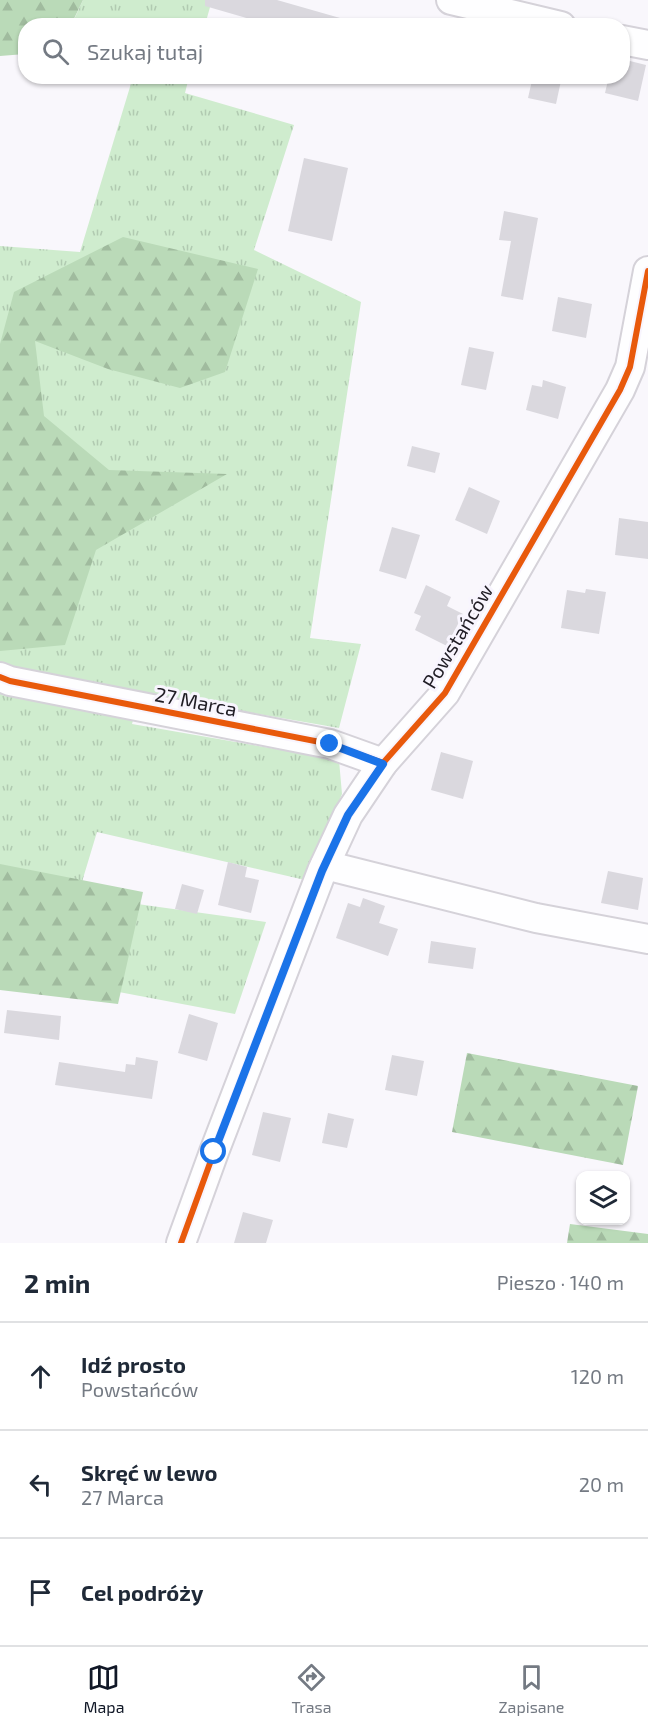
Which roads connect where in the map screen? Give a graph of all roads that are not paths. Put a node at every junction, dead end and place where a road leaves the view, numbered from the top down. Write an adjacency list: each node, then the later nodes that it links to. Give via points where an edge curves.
1 (451, 0): 2 (street)
2 (527, 18)
3 (630, 42): 4 (street)
4 (648, 45)
5 (648, 271): 6 (street, Powstańców)
6 (639, 371): 8 (street, Powstańców, via 620,390 445,693)
7 (0, 677): 8 (street, 27 Marca, via 330,744)
8 (383, 764): 9 (street, Powstańców, via 348,815)
9 (325, 865): 10 (street, via 536,918); 11 (street, Powstańców)
10 (648, 939)
11 (181, 1243)

